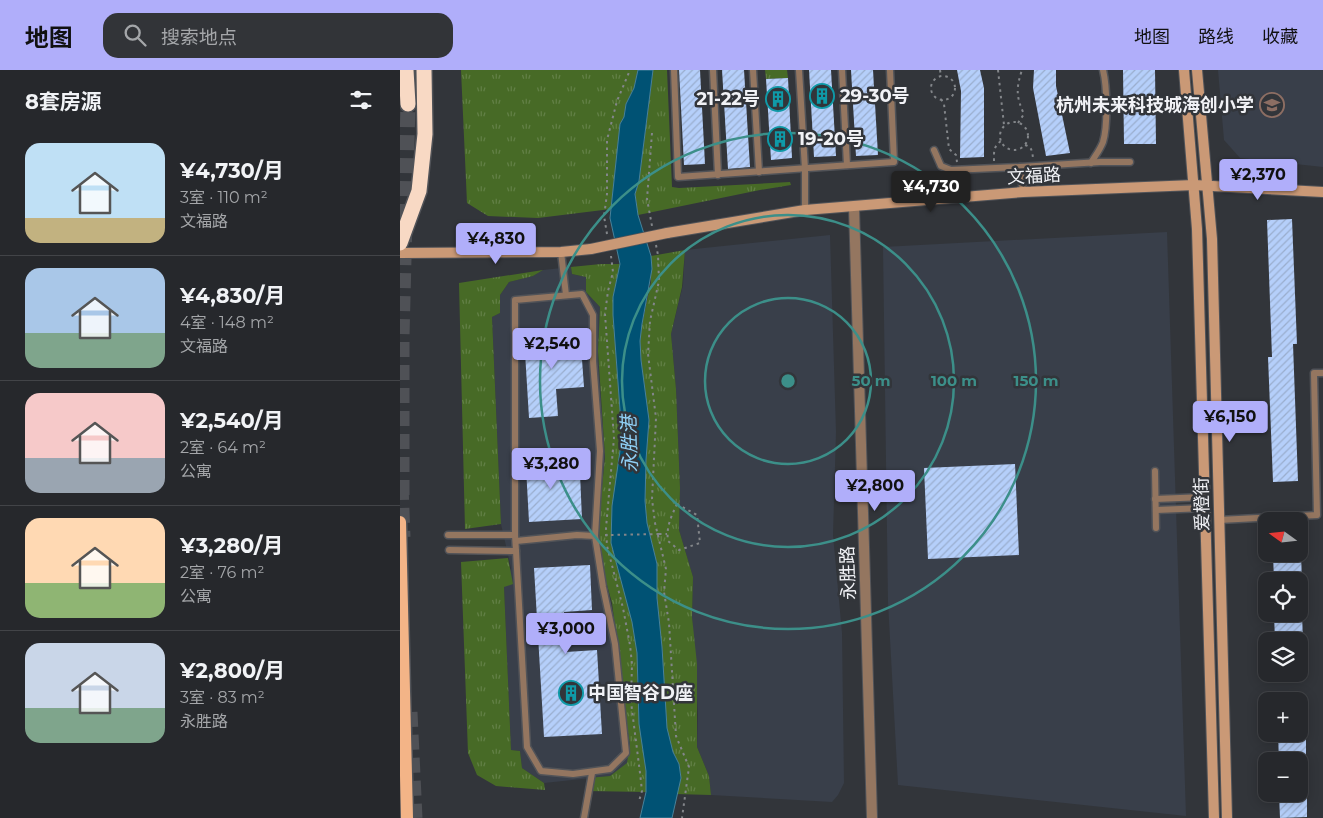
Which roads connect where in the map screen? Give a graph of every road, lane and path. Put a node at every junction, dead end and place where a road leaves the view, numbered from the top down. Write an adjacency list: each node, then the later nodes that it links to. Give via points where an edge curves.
1 (406, 70): 18 (highway)
2 (424, 70): 44 (highway, via 425,134 419,191)
3 (630, 70): 43 (path, via 614,110 607,140 604,216)
4 (674, 70): 34 (lane, via 678,177)
5 (713, 70): 34 (lane)
6 (753, 70): 33 (lane)
7 (799, 70): 31 (lane)
8 (842, 70): 27 (lane)
9 (890, 70): 27 (lane, via 894,162)
10 (940, 70): 16 (path)
11 (998, 70): 20 (path)
12 (1022, 70): 19 (path, via 1017,85 1018,101 1024,114)
13 (1103, 70): 26 (lane, via 1106,111 1103,141)
14 (1184, 70): 35 (street, 爱橙街)
15 (1197, 70): 36 (street, 爱橙街)
16 (942, 76): 17 (path, via 934,79 931,86 932,93); 17 (path, via 952,80 954,88 952,95)
17 (941, 99): 32 (path, via 949,149 956,156)
18 (408, 104)
19 (1018, 123): 20 (path); 23 (path, via 1027,132)
20 (1005, 126): 22 (path, via 1000,134)
21 (652, 132): 41 (path, via 647,199)
22 (1001, 141): 23 (path, via 1013,150); 30 (path, via 994,150)
23 (1025, 145): 28 (path, via 1032,150)
24 (934, 150): 32 (lane, via 941,166)
25 (1130, 162): 26 (lane)
26 (1090, 163): 28 (lane)
27 (847, 165): 31 (lane)
28 (1033, 166): 29 (lane)
29 (1020, 167): 30 (lane); 37 (lane)
30 (994, 168): 32 (lane)
31 (805, 169): 33 (lane); 40 (lane)
32 (958, 170)
33 (759, 172): 34 (lane)
34 (718, 175)
35 (1194, 185): 36 (street, 文福路); 37 (street, 文福路); 51 (street, 爱橙街)
36 (1208, 186): 38 (street, 文福路); 55 (street, 爱橙街)
37 (1023, 192): 39 (street, 文福路)
38 (1323, 192)
39 (854, 207): 40 (street, 文福路); 70 (street, 永胜路)
40 (805, 210): 46 (street, 文福路, bridge)
41 (653, 227)
42 (654, 237): 69 (path, via 658,281 648,354 656,418 652,499 654,523 666,569 664,592 676,736 689,767)
43 (608, 240)
44 (400, 243)
45 (609, 248): 66 (path, via 613,272 605,314 614,438 606,528 607,546 630,645 631,702 642,791)
46 (561, 252): 47 (street); 48 (lane)
47 (400, 253)
48 (566, 295): 61 (lane, via 582,294 593,315 600,451); 62 (lane, via 515,300)
49 (1323, 373): 55 (lane, via 1314,373 1317,515)
50 (1155, 471): 52 (lane)
51 (1205, 497): 52 (lane); 53 (street, 爱橙街)
52 (1155, 499): 54 (lane)
53 (1205, 508): 54 (lane); 71 (street, 爱橙街)
54 (1156, 510): 57 (lane)
55 (1219, 520): 72 (street, 爱橙街)
56 (400, 522): 67 (main road)
57 (1156, 528)
58 (667, 534): 58 (path, via 668,541 679,550 700,543 697,515 677,504); 60 (path, bridge)
59 (448, 535): 62 (lane)
60 (610, 535)
61 (595, 536): 62 (lane); 65 (lane, via 615,644 626,753 610,769)
62 (515, 538): 64 (lane)
63 (450, 550): 64 (lane)
64 (516, 550): 65 (lane, via 528,747 541,771)
65 (592, 773): 68 (lane)
66 (639, 800)
67 (407, 818)
68 (584, 818)
69 (682, 818)
70 (872, 818)
71 (1214, 818)
72 (1227, 818)

